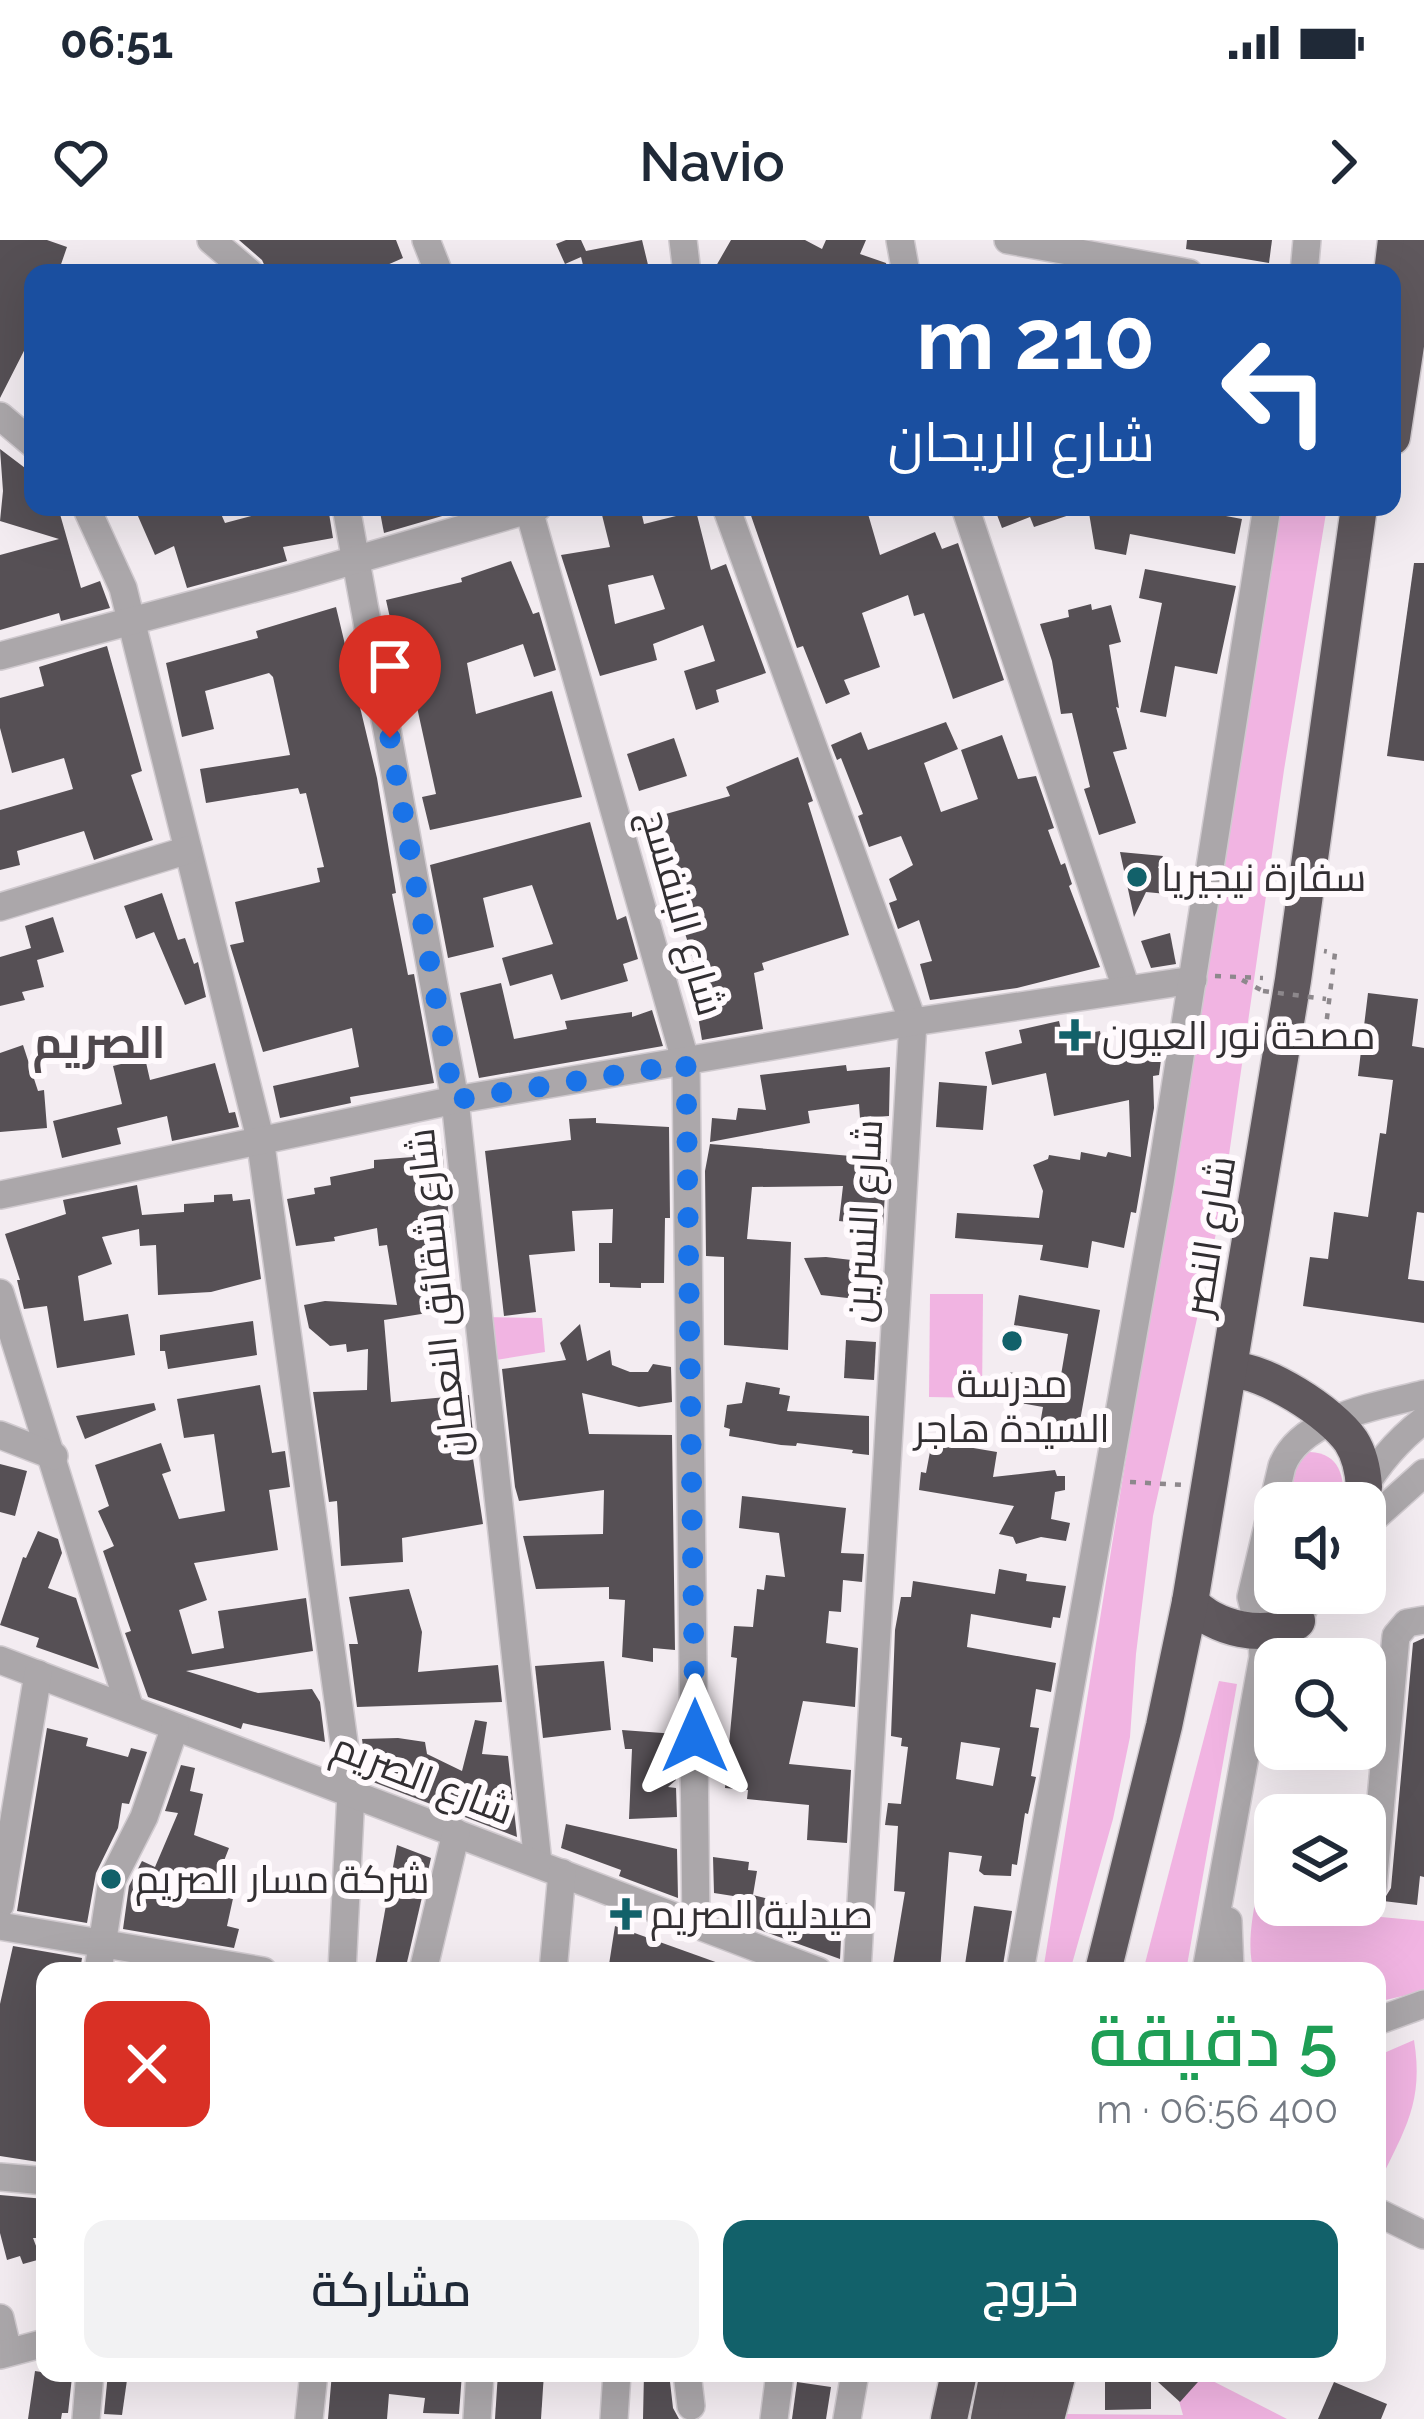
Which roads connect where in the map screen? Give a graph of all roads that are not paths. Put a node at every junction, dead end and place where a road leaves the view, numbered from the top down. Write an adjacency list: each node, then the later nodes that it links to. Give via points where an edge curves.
1 (211, 240): 5 (street)
2 (1008, 240): 4 (street)
3 (1421, 240): 7 (highway)
4 (1099, 248): 6 (street)
5 (239, 264)
6 (1157, 264)
7 (1401, 376)
8 (0, 416): 9 (street)
9 (24, 436)
10 (91, 516): 20 (street)
11 (348, 516): 19 (street, شارع شقائق النعمان)
12 (503, 516): 19 (street)
13 (533, 516): 27 (street, شارع البنفسج)
14 (729, 516): 26 (street, شارع النسرين)
15 (968, 516): 25 (street)
16 (1265, 516): 24 (street)
17 (1357, 516): 32 (highway, شارع النصر, via 1278,986)
18 (1381, 516): 32 (highway, شارع النصر)
19 (358, 557): 20 (street); 28 (street, شارع شقائق النعمان)
20 (132, 622): 21 (street); 22 (street)
21 (0, 656)
22 (188, 850): 23 (street); 29 (street)
23 (0, 907)
24 (1193, 977): 25 (street); 69 (street)
25 (1126, 988): 26 (street)
26 (914, 1022): 27 (street); 68 (street, شارع النسرين)
27 (686, 1064): 28 (street); 59 (street, شارع البنفسج)
28 (454, 1100): 29 (street); 57 (street, شارع شقائق النعمان)
29 (260, 1138): 30 (street); 54 (street)
30 (0, 1195)
31 (0, 1293): 37 (street)
32 (1240, 1371): 35 (highway, via 1273,1382); 42 (highway, شارع النصر); 42 (highway, شارع النصر, via 1209,1487)
33 (1424, 1394): 35 (street)
34 (1424, 1420): 40 (street)
35 (1334, 1423): 39 (highway, via 1357,1451); 46 (street, via 1300,1439 1282,1466 1250,1597)
36 (0, 1435): 37 (street)
37 (54, 1456): 51 (street)
38 (1424, 1473): 41 (street)
39 (1358, 1482)
40 (1369, 1482)
41 (1386, 1507)
42 (1199, 1609): 45 (highway); 70 (highway, شارع النصر); 71 (highway, شارع النصر)
43 (1297, 1614): 47 (highway)
44 (1424, 1619): 55 (street, via 1396,1636)
45 (1257, 1638)
46 (1268, 1638)
47 (1275, 1638)
48 (0, 1660): 49 (street, شارع الصريم)
49 (38, 1674): 51 (street, شارع الصريم); 58 (street)
50 (1254, 1707): 72 (street)
51 (130, 1709): 52 (street, شارع الصريم)
52 (175, 1726): 54 (street, شارع الصريم); 61 (street, via 112,1880)
53 (1258, 1770): 73 (street, via 1228,1914)
54 (351, 1793): 56 (street, شارع الصريم); 64 (street)
55 (1381, 1794)
56 (456, 1833): 57 (street, شارع الصريم); 65 (street)
57 (550, 1868): 59 (street, شارع الصريم); 66 (street, شارع شقائق النعمان)
58 (0, 1905)
59 (696, 1924): 67 (street, شارع الصريم)
60 (0, 1926): 61 (street)
61 (101, 1942): 62 (street); 63 (street)
62 (99, 1962)
63 (213, 1962)
64 (342, 1962)
65 (426, 1962)
66 (553, 1962)
67 (795, 1962)
68 (858, 1962)
69 (1022, 1962)
70 (1105, 1962)
71 (1129, 1962)
72 (1208, 1962)
73 (1230, 1962)
74 (1420, 2005): 75 (street); 76 (street)
75 (1386, 2018)
76 (1424, 2036)
77 (0, 2176): 78 (street)
78 (36, 2180)
79 (1386, 2216): 80 (street)
80 (1424, 2235)
81 (0, 2318): 83 (street)
82 (36, 2345): 83 (street)
83 (4, 2353)
84 (89, 2382): 96 (street)
85 (313, 2382): 97 (street)
86 (479, 2382): 98 (street)
87 (616, 2382): 99 (street)
88 (688, 2382): 95 (street)
89 (779, 2382): 100 (street)
90 (853, 2382): 101 (street)
91 (957, 2382): 102 (highway)
92 (996, 2382): 103 (highway)
93 (1025, 2382): 104 (highway)
94 (1056, 2382): 105 (highway)
95 (691, 2406)
96 (86, 2419)
97 (309, 2419)
98 (477, 2419)
99 (614, 2419)
100 (774, 2419)
101 (847, 2419)
102 (949, 2419)
103 (989, 2419)
104 (1016, 2419)
105 (1046, 2419)

